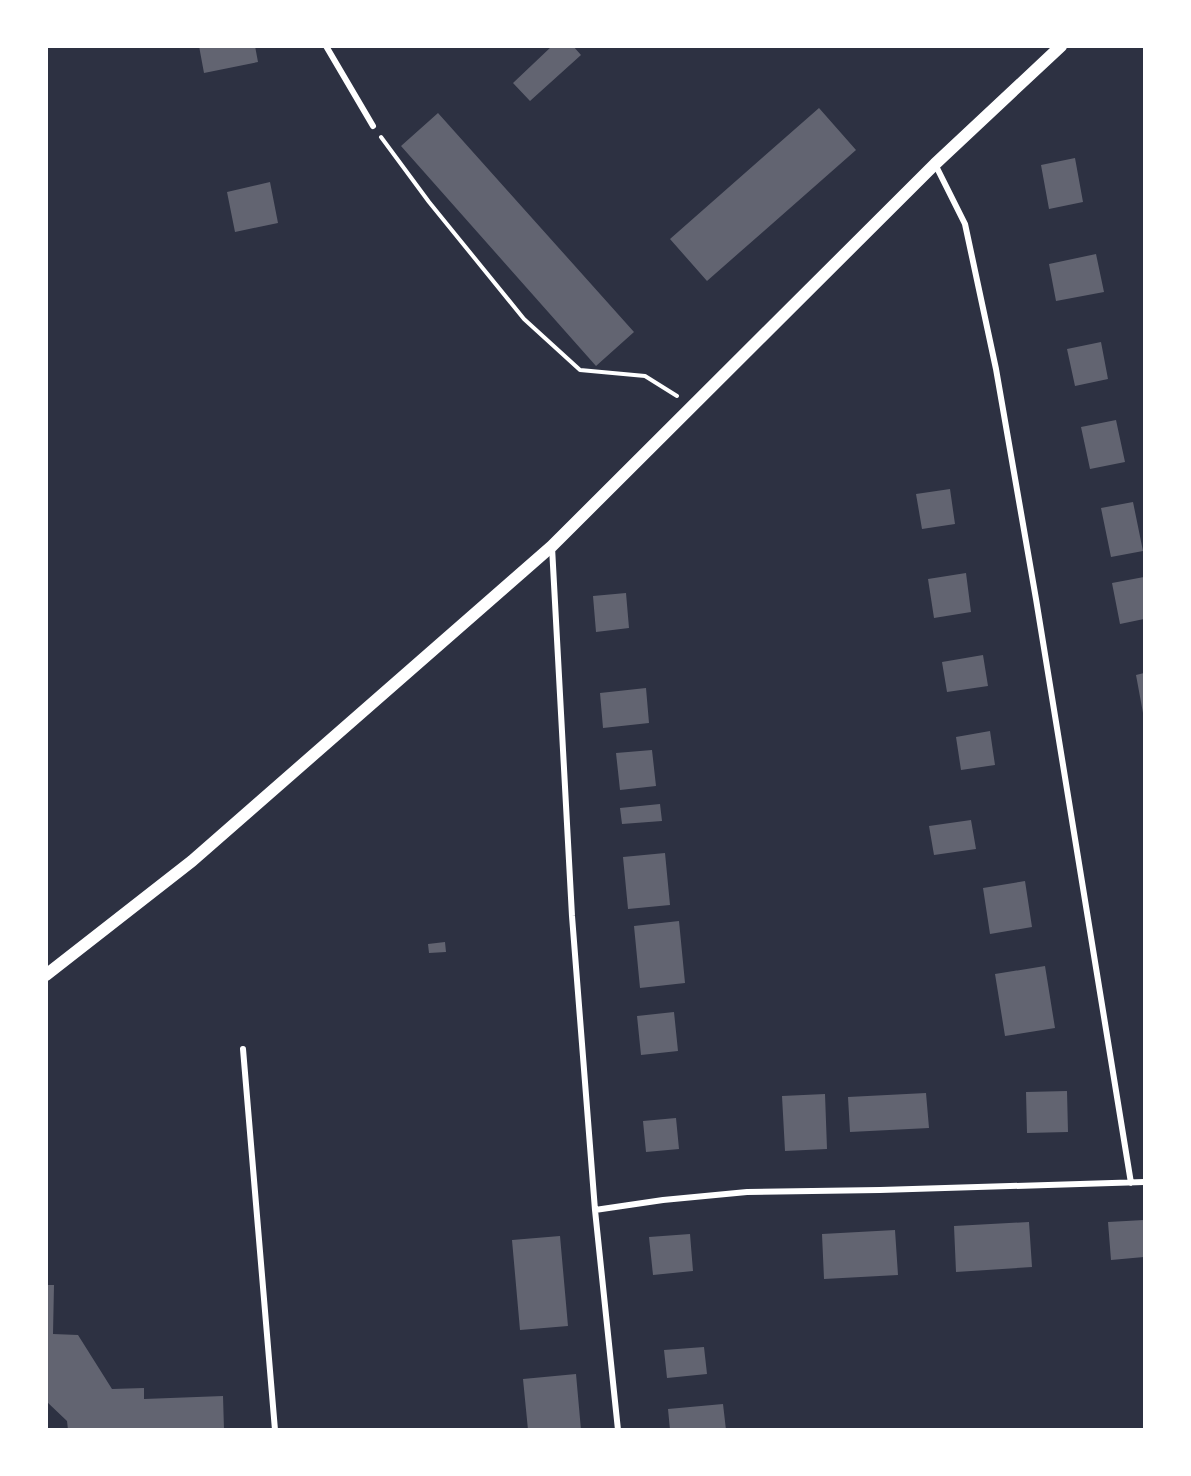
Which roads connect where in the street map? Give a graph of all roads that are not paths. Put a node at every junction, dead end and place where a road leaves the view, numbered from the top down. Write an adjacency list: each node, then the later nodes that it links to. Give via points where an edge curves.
1 (326, 46): 3 (street)
2 (1061, 46): 4 (main road)
3 (372, 126)
4 (935, 164): 5 (main road); 9 (street, via 965,224 996,369)
5 (552, 546): 6 (main road, via 192,861); 10 (street, via 572,916)
6 (46, 975)
7 (243, 1049): 11 (street)
8 (1144, 1182): 9 (street)
9 (1131, 1183): 10 (street, via 747,1192)
10 (595, 1210): 12 (street)
11 (275, 1430)
12 (618, 1430)

